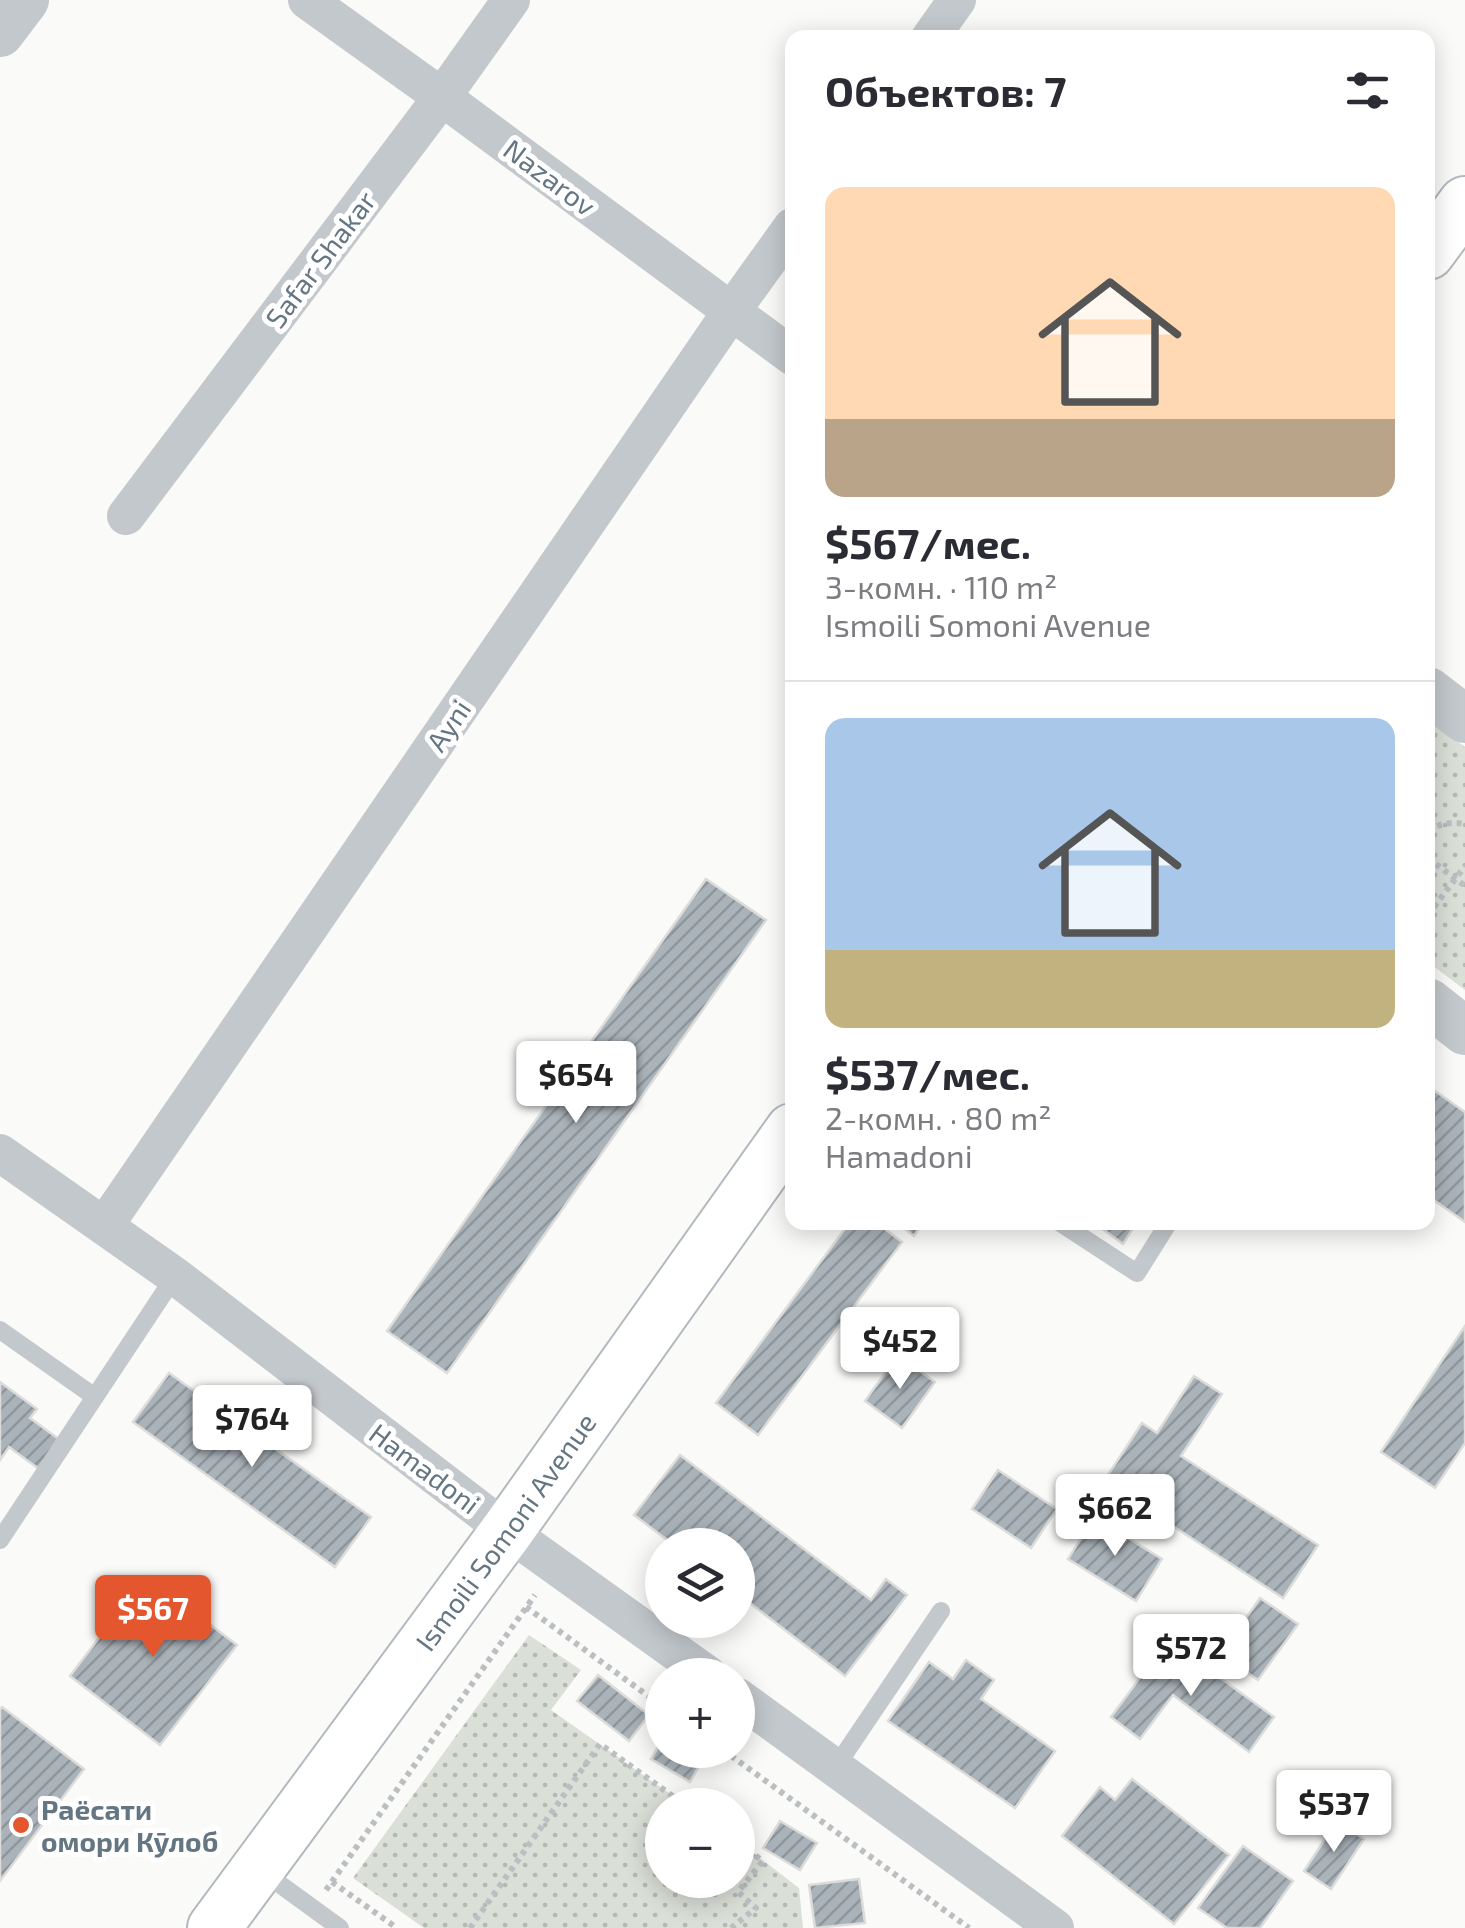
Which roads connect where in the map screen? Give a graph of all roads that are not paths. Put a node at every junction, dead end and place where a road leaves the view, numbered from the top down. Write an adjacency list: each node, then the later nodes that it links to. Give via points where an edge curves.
1 (25, 0): 6 (street)
2 (307, 0): 7 (street, Nazarov)
3 (511, 0): 7 (street, Safar Shakar)
4 (957, 0): 5 (street)
5 (936, 30)
6 (0, 33)
7 (442, 96): 11 (street, Nazarov); 13 (street, Safar Shakar)
8 (1465, 203): 10 (main road)
9 (785, 237): 11 (street, Ayni)
10 (1435, 244)
11 (731, 312): 12 (street, Nazarov); 20 (street, Ayni)
12 (785, 351)
13 (126, 516)
14 (1435, 696): 15 (street)
15 (1465, 719)
16 (1435, 1007): 17 (street)
17 (1465, 1031)
18 (785, 1140): 26 (main road, Ismoili Somoni Avenue)
19 (0, 1152): 20 (street, Hamadoni)
20 (105, 1226): 23 (street, Hamadoni)
21 (1072, 1230): 22 (lane, via 1136,1273)
22 (1164, 1230)
23 (175, 1276): 25 (lane); 26 (street, Hamadoni)
24 (0, 1330): 25 (lane)
25 (95, 1398): 27 (lane)
26 (507, 1531): 29 (street, Hamadoni); 32 (main road, Ismoili Somoni Avenue)
27 (0, 1540)
28 (941, 1611): 31 (lane)
29 (685, 1658)
30 (755, 1709): 31 (street)
31 (835, 1768): 35 (street)
32 (258, 1868): 33 (main road, Ismoili Somoni Avenue); 34 (lane)
33 (214, 1928)
34 (340, 1928)
35 (1055, 1928)

